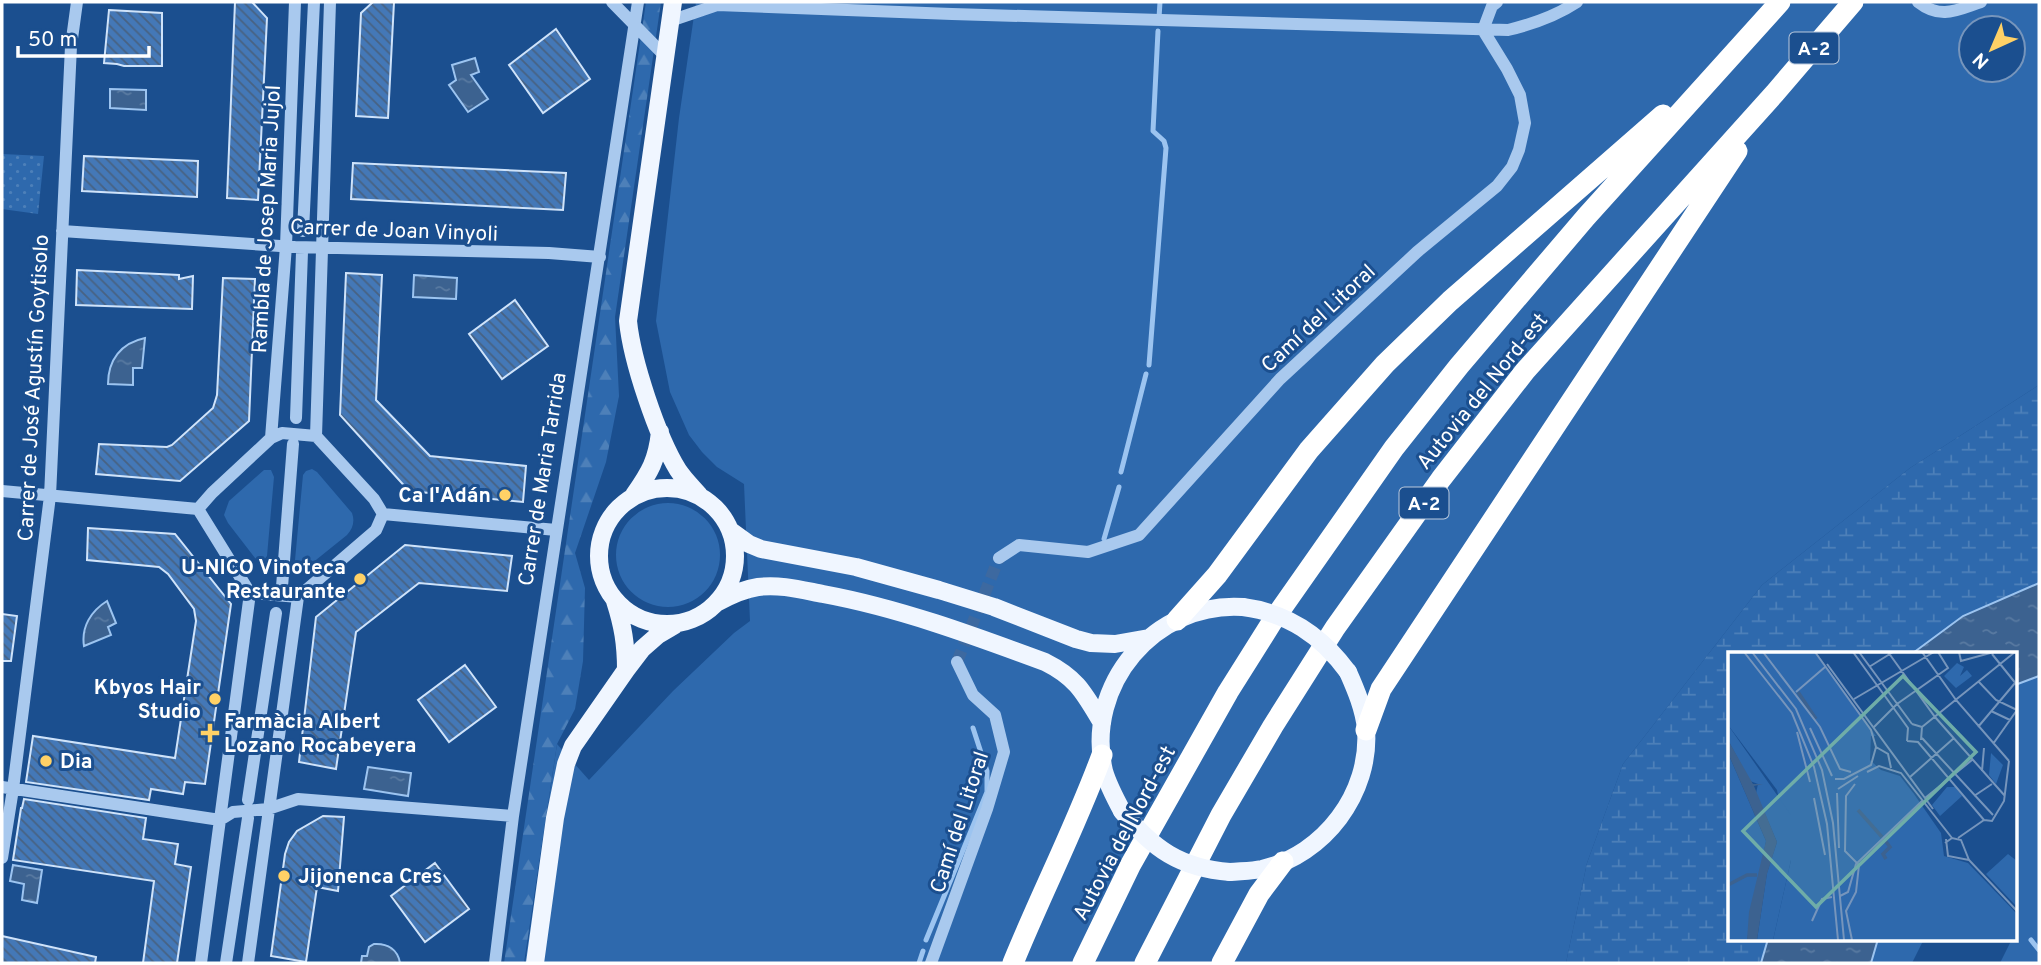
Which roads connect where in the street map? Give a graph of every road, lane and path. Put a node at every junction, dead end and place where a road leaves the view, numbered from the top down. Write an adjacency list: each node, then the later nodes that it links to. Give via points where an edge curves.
1 (77, 2): 20 (street, Carrer de José Agustín Goytisolo)
2 (295, 2): 22 (street, Rambla de Josep Maria Jujol)
3 (314, 2): 21 (street, Rambla de Josep Maria Jujol)
4 (330, 2): 23 (street)
5 (612, 2): 15 (street)
6 (638, 2): 15 (street, Carrer de Maria Tarrida)
7 (673, 2): 14 (main road)
8 (1497, 2): 16 (street)
9 (1577, 2): 16 (street, via 1533,24)
10 (1780, 2): 17 (highway, Autovia del Nord-est / A-2)
11 (1853, 2): 19 (highway, Autovia del Nord-est / A-2)
12 (1918, 2): 13 (street, via 1946,13)
13 (1981, 2)
14 (670, 21): 16 (street, via 717,5); 18 (main road)
15 (634, 24): 18 (street); 25 (street, Carrer de Maria Tarrida)
16 (1483, 30): 39 (street, Camí del Litoral, via 1520,95 1525,123 1512,167 1497,186 1417,252 1280,379 1139,535 1088,552 1019,545)
17 (1741, 46): 46 (highway, via 1393,356 1310,450 1217,575); 69 (highway, Autovia del Nord-est / A-2, via 1586,217 1387,458 1228,692 1131,864)
18 (666, 57): 27 (main road, via 628,321)
19 (1775, 93): 52 (highway, via 1381,689); 70 (highway, Autovia del Nord-est / A-2, via 1525,371 1441,479 1335,628 1273,726)
20 (62, 231): 22 (street, Carrer de Joan Vinyoli); 34 (street, Carrer de José Agustín Goytisolo)
21 (303, 231)
22 (286, 246): 23 (street, Carrer de Joan Vinyoli); 29 (street, Rambla de Josep Maria Jujol)
23 (322, 247): 25 (street, Carrer de Joan Vinyoli); 28 (street)
24 (302, 253): 26 (street, Rambla de Josep Maria Jujol)
25 (600, 257): 37 (street, Carrer de Maria Tarrida)
26 (296, 418)
27 (660, 432): 32 (main road, via 652,469); 33 (main road, via 680,473)
28 (316, 436): 29 (street, via 282,433); 36 (street)
29 (271, 438): 35 (street)
30 (293, 444): 40 (street)
31 (2, 491): 34 (street)
32 (635, 495): 33 (main road, via 667,487); 43 (main road, via 611,517 600,540 600,570)
33 (699, 495): 38 (main road, via 718,510)
34 (50, 496): 35 (street); 54 (street, Carrer de José Agustín Goytisolo)
35 (198, 509): 41 (street)
36 (383, 514): 37 (street); 42 (street, via 376,530)
37 (556, 530): 57 (street, Carrer de Maria Tarrida)
38 (731, 531): 44 (main road, via 734,568); 48 (main road, via 761,549 856,567 939,590 1091,643)
39 (999, 558)
40 (282, 587)
41 (250, 593): 42 (street); 59 (street)
42 (298, 597): 56 (street)
43 (615, 600): 47 (main road, via 644,620); 50 (main road, via 626,646)
44 (718, 601): 47 (main road, via 700,616); 51 (main road, via 741,591 780,587 858,600 926,620 1059,669 1077,683)
45 (276, 613): 55 (street)
46 (1177, 620): 48 (main road); 52 (main road, bridge, via 1218,607 1243,607 1298,624 1330,649 1348,672)
47 (678, 623): 50 (main road, via 649,642)
48 (1149, 638): 51 (main road, via 1115,680)
49 (957, 662): 67 (street, Camí del Litoral, via 973,695 995,715 1004,752)
50 (626, 670): 66 (main road, via 573,746 566,764)
51 (1102, 723): 53 (main road)
52 (1366, 730): 61 (main road, via 1364,759 1342,814 1324,835)
53 (1102, 755): 61 (main road, bridge, via 1122,811 1144,836 1171,856 1230,872); 68 (highway)
54 (8, 788): 59 (street); 60 (street, Carrer de José Agustín Goytisolo)
55 (248, 800)
56 (268, 809): 57 (street, via 299,799); 59 (street, via 233,812); 64 (street)
57 (513, 816): 65 (street, Carrer de Maria Tarrida)
58 (248, 818): 63 (street)
59 (220, 820): 62 (street)
60 (2, 858)
61 (1283, 862): 71 (highway, via 1259,894)
62 (201, 963)
63 (226, 963)
64 (248, 963)
65 (495, 963)
66 (535, 963)
67 (931, 963)
68 (1013, 963)
69 (1083, 963)
70 (1145, 963)
71 (1222, 963)

